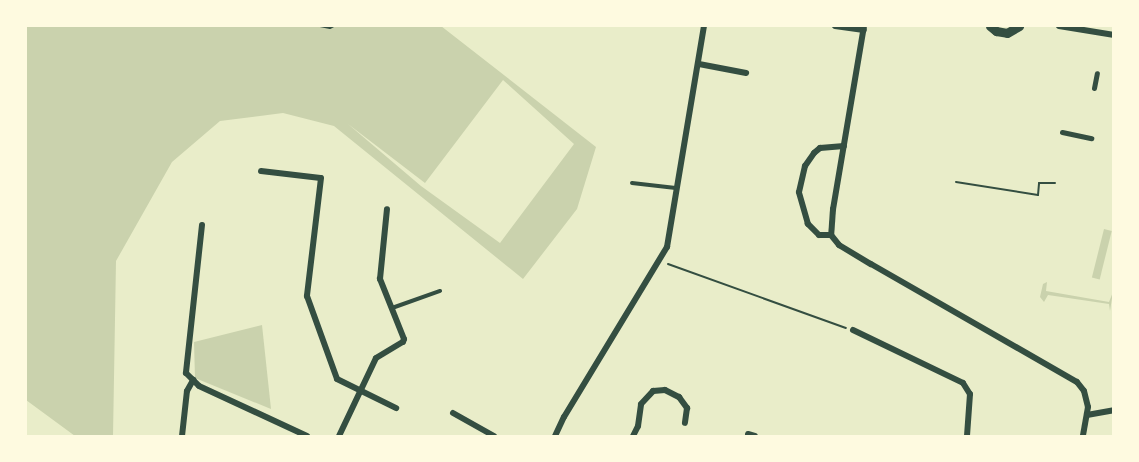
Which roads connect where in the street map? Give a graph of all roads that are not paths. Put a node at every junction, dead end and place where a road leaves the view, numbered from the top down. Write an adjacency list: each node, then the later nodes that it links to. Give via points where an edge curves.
1 (704, 26): 8 (street)
2 (835, 26): 6 (street)
3 (990, 26): 4 (street, via 1007,33)
4 (1019, 26)
5 (1059, 26): 7 (street)
6 (864, 28): 14 (street)
7 (1113, 35)
8 (699, 64): 9 (street); 17 (street)
9 (746, 73)
10 (1097, 73): 11 (street)
11 (1094, 88)
12 (1062, 132): 13 (street)
13 (1091, 138)
14 (844, 146): 20 (street); 20 (street, via 820,148 814,153 805,166 800,192 808,224 819,235)
15 (261, 171): 25 (street, via 321,178 307,296 337,379)
16 (632, 183): 17 (lane)
17 (677, 188): 35 (street, via 667,247)
18 (387, 209): 22 (street, via 380,279)
19 (202, 225): 24 (street, via 186,370)
20 (831, 235): 29 (street, via 871,264 1077,382 1086,399)
21 (440, 291): 22 (lane)
22 (392, 308): 25 (street, via 403,342 376,358)
23 (853, 330): 37 (street, via 963,383 970,394)
24 (193, 380): 31 (street, via 187,391); 32 (street)
25 (359, 392): 26 (street); 33 (street)
26 (396, 408)
27 (1113, 410): 29 (street)
28 (453, 413): 34 (street)
29 (1087, 415): 38 (street)
30 (685, 423): 36 (street, via 687,408 679,397 665,390 653,391 641,404)
31 (182, 436)
32 (307, 436)
33 (339, 436)
34 (494, 436)
35 (555, 436)
36 (633, 436)
37 (967, 436)
38 (1083, 436)

